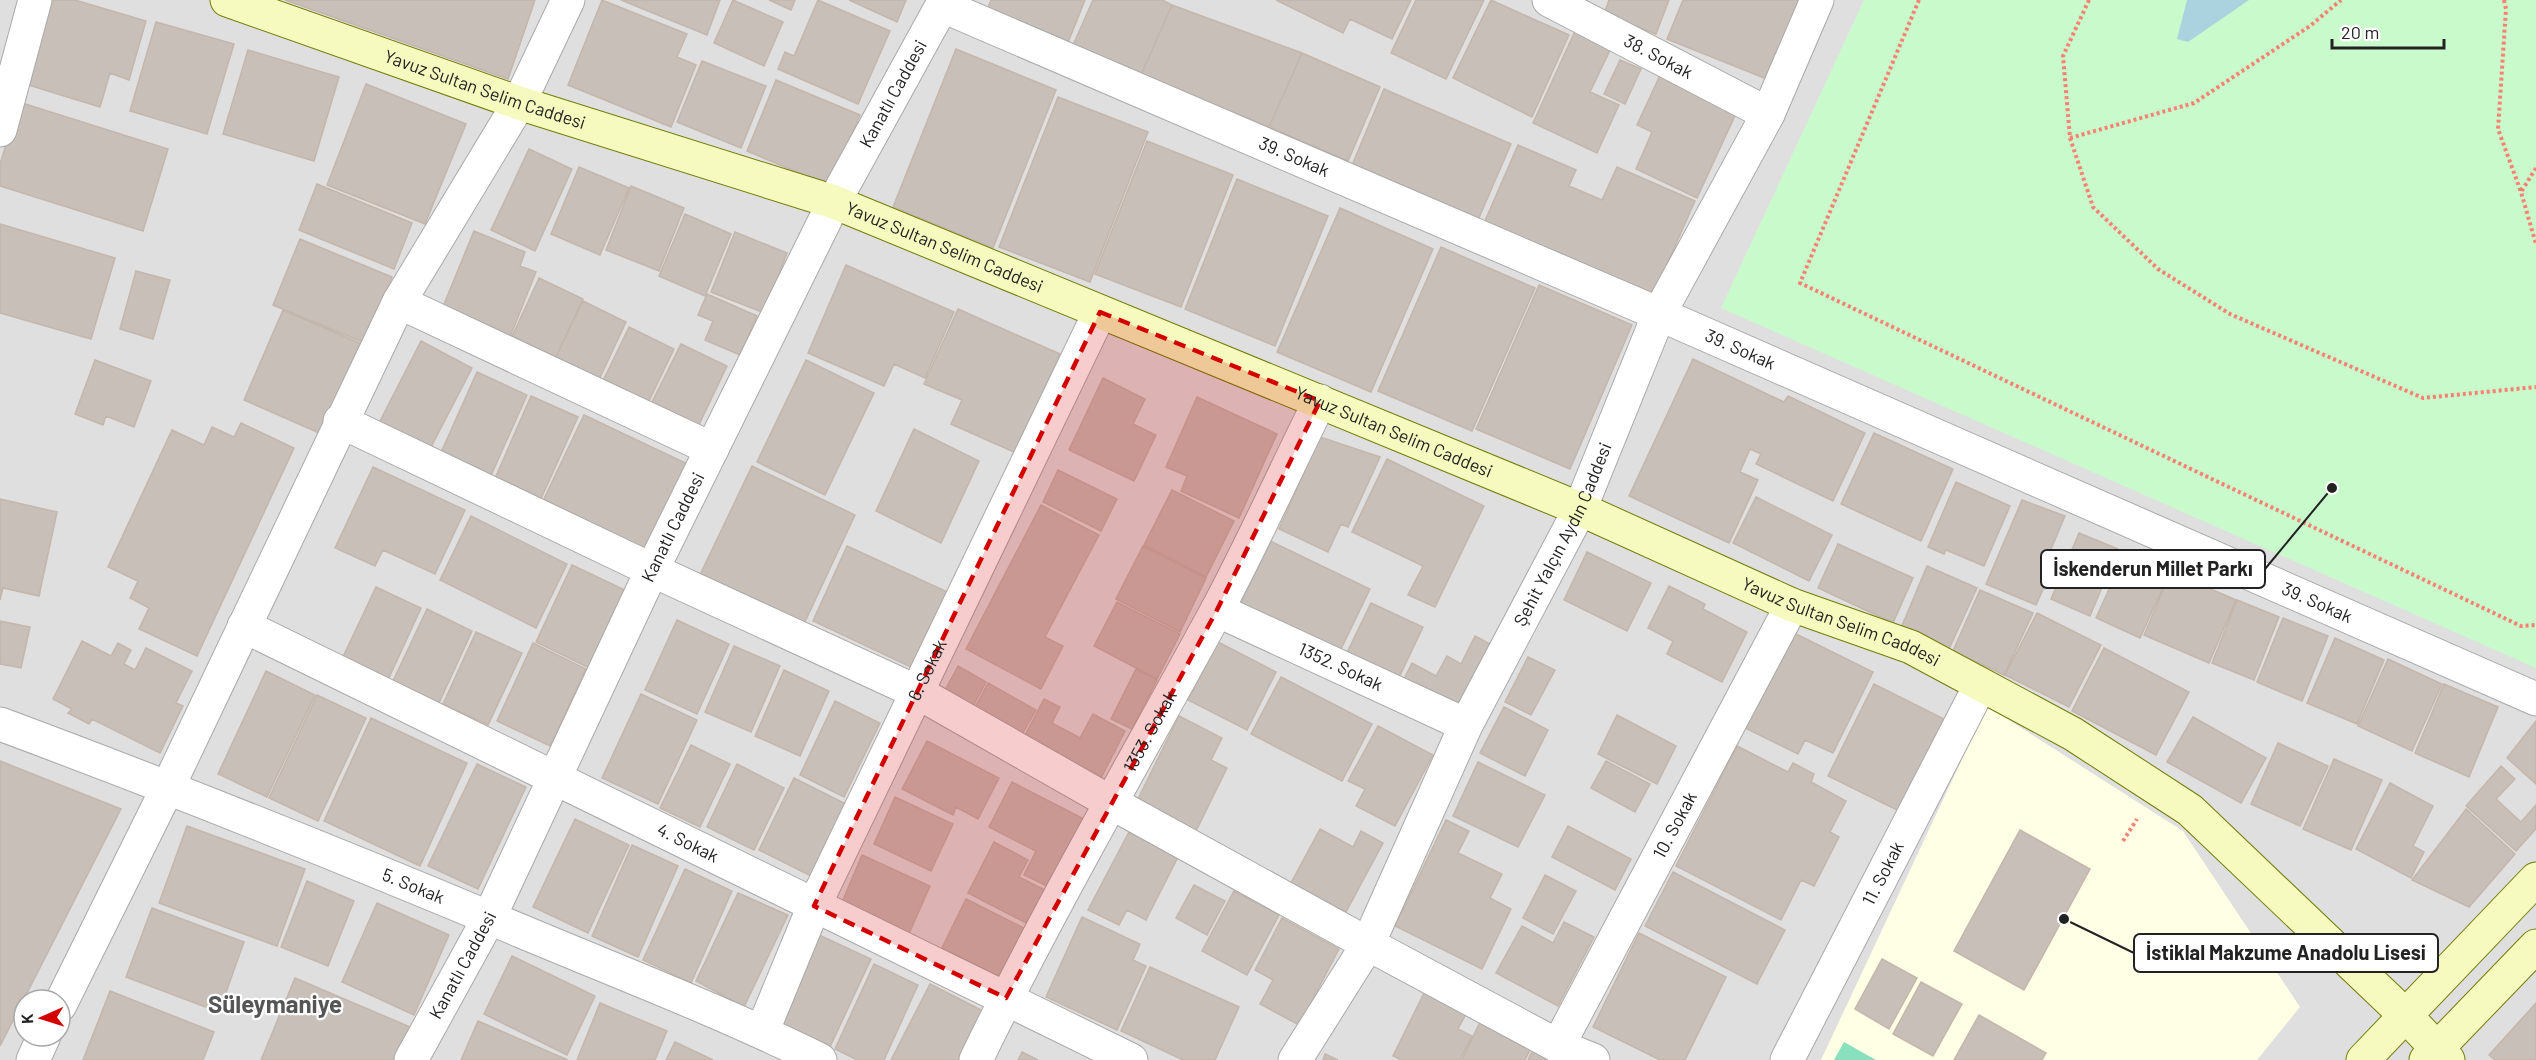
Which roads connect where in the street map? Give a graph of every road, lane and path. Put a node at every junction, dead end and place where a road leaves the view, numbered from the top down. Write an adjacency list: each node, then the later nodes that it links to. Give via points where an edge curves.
1 (35, 0): 14 (street)
2 (227, 0): 11 (street, Yavuz Sultan Selim Caddesi)
3 (568, 0): 12 (street)
4 (1549, 0): 13 (street, 38. Sokak)
5 (1817, 0): 13 (street, Şehit Yalçın Aydın Caddesi)
6 (1919, 0): 31 (path, via 1800,284 2521,626)
7 (2089, 0): 15 (path, via 2063,56)
8 (2341, 0): 15 (path, via 2310,26 2194,103)
9 (2504, 0): 17 (path, via 2498,129)
10 (944, 3): 18 (street, Kanatlı Caddesi); 22 (street, 39. Sokak)
11 (264, 6): 12 (street, Yavuz Sultan Selim Caddesi)
12 (519, 103): 18 (street, Yavuz Sultan Selim Caddesi); 20 (street)
13 (1768, 114): 22 (street, Şehit Yalçın Aydın Caddesi)
14 (0, 130)
15 (2070, 138): 23 (path, via 2092,207 2158,269 2230,314 2423,398)
16 (2536, 168): 17 (path)
17 (2521, 192): 19 (path)
18 (834, 202): 21 (street, Yavuz Sultan Selim Caddesi); 26 (street, Kanatlı Caddesi)
19 (2536, 244)
20 (399, 302): 25 (street); 26 (street)
21 (1100, 312): 24 (street, Yavuz Sultan Selim Caddesi); 34 (street, 6. Sokak)
22 (1659, 314): 27 (street, Şehit Yalçın Aydın Caddesi); 35 (street, 39. Sokak)
23 (2536, 387)
24 (1320, 401): 27 (street, Yavuz Sultan Selim Caddesi); 30 (street, 1353. Sokak)
25 (340, 421): 28 (street); 32 (street)
26 (712, 449): 28 (street, Kanatlı Caddesi)
27 (1580, 509): 29 (street, Yavuz Sultan Selim Caddesi); 37 (street, Şehit Yalçın Aydın Caddesi)
28 (652, 570): 34 (street); 38 (street, Kanatlı Caddesi)
29 (1792, 605): 33 (street, Yavuz Sultan Selim Caddesi, via 1911,647); 50 (street, 10. Sokak)
30 (1217, 610): 37 (street, 1352. Sokak); 40 (street, 1353. Sokak)
31 (2536, 625)
32 (244, 626): 38 (street, 4. Sokak); 39 (street)
33 (1980, 686): 48 (street, Yavuz Sultan Selim Caddesi, via 2073,734 2190,810); 58 (street, 11. Sokak)
34 (917, 692): 40 (street); 42 (street, 6. Sokak)
35 (2536, 699)
36 (0, 724): 39 (street, 5. Sokak)
37 (1466, 725): 44 (street, Şehit Yalçın Aydın Caddesi)
38 (556, 778): 42 (street, 4. Sokak); 43 (street, Kanatlı Caddesi)
39 (168, 787): 43 (street, 5. Sokak); 46 (street)
40 (1110, 802): 44 (street); 47 (street, 1353. Sokak)
41 (2536, 879): 48 (street)
42 (814, 906): 47 (street, 4. Sokak); 49 (street, 6. Sokak)
43 (489, 918): 49 (street, 5. Sokak); 52 (street, Kanatlı Caddesi)
44 (1368, 945): 50 (street); 56 (street, Şehit Yalçın Aydın Caddesi)
45 (2536, 946): 51 (street)
46 (68, 988)
47 (1006, 998): 54 (street, 1353. Sokak); 55 (street, 4. Sokak)
48 (2405, 1015): 51 (street, Yavuz Sultan Selim Caddesi); 59 (street)
49 (762, 1032): 53 (street, 5. Sokak)
50 (1558, 1046): 57 (street)
51 (2438, 1056)
52 (411, 1060)
53 (820, 1060)
54 (976, 1060)
55 (1131, 1060)
56 (1295, 1060)
57 (1593, 1060)
58 (1787, 1060)
59 (2363, 1060)

